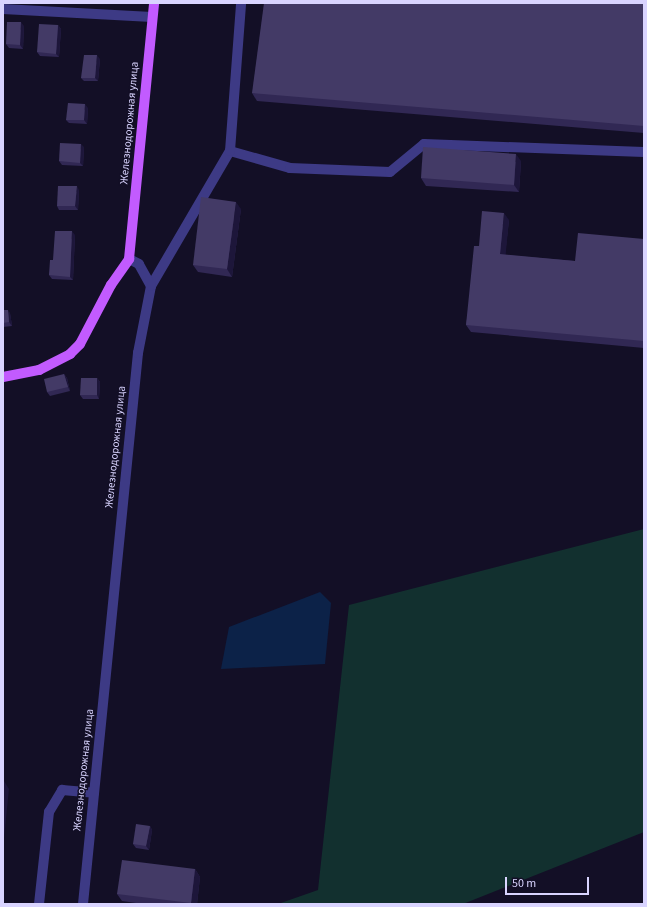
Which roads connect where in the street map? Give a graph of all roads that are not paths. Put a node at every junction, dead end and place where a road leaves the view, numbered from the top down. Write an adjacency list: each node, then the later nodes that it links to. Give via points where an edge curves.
1 (154, 3): 4 (main road, Железнодорожная улица)
2 (241, 3): 5 (street)
3 (3, 8): 4 (street)
4 (152, 17): 7 (main road, Железнодорожная улица)
5 (230, 151): 6 (street, via 290,168 390,172 424,144); 8 (street, Железнодорожная улица)
6 (644, 152)
7 (129, 259): 8 (street, via 139,264); 9 (main road, via 111,285 80,344 70,354 39,370)
8 (151, 286): 10 (street, Железнодорожная улица, via 138,353)
9 (3, 377)
10 (94, 793): 11 (street, via 62,790 49,812); 12 (street, Железнодорожная улица)
11 (39, 904)
12 (83, 904)

